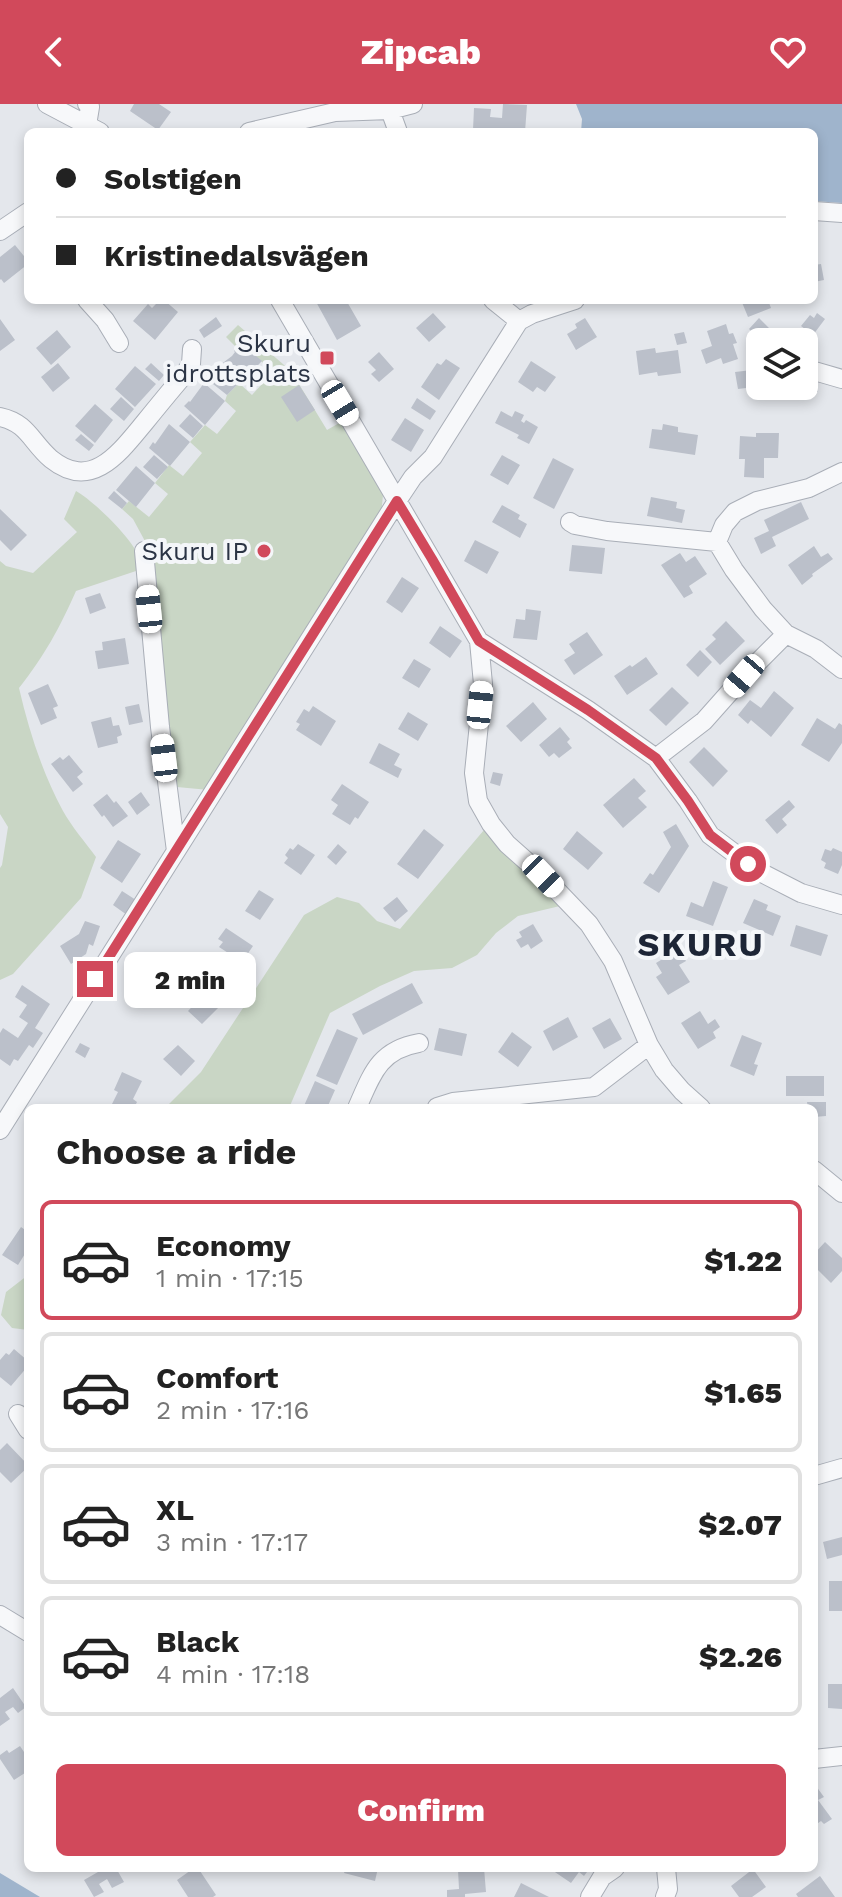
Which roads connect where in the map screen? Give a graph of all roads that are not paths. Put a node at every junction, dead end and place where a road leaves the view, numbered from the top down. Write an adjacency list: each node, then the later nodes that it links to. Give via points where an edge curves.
1 (47, 104): 5 (street)
2 (87, 104): 6 (street)
3 (413, 104): 4 (street)
4 (390, 110): 7 (street, via 335,112); 8 (street)
5 (87, 128)
6 (90, 128)
7 (266, 128)
8 (397, 128)
9 (818, 211): 10 (street)
10 (842, 213)
11 (91, 304): 16 (street)
12 (282, 304): 22 (street)
13 (498, 304): 15 (street)
14 (563, 304): 15 (street)
15 (519, 321): 22 (street, via 433,457)
16 (119, 343)
17 (192, 349): 20 (street, via 184,375 121,451 87,471 67,470 17,422)
18 (818, 372): 19 (street)
19 (842, 379)
20 (0, 417)
21 (842, 472): 24 (street, via 735,512)
22 (397, 501): 27 (street); 30 (street)
23 (570, 522): 24 (street)
24 (717, 542): 26 (street)
25 (144, 551): 30 (street)
26 (786, 634): 28 (street); 29 (street, via 704,721)
27 (479, 641): 29 (street); 33 (street, via 483,684 474,773 478,801 507,844 589,924 613,961)
28 (842, 669)
29 (656, 758): 31 (street, via 710,835 758,871 801,893)
30 (176, 851): 37 (street)
31 (842, 905)
32 (419, 1043): 34 (street, via 406,1045 376,1066)
33 (649, 1045): 35 (street, via 594,1087); 36 (street, via 664,1070)
34 (359, 1104)
35 (447, 1104)
36 (697, 1104)
37 (0, 1130)
38 (818, 1173): 39 (street)
39 (841, 1191)
40 (842, 1468): 41 (street)
41 (818, 1475)
42 (0, 1615): 43 (street)
43 (24, 1630)
44 (842, 1756): 45 (street)
45 (818, 1759)
46 (609, 1872): 48 (street)
47 (666, 1872): 49 (street)
48 (590, 1897)
49 (665, 1897)

